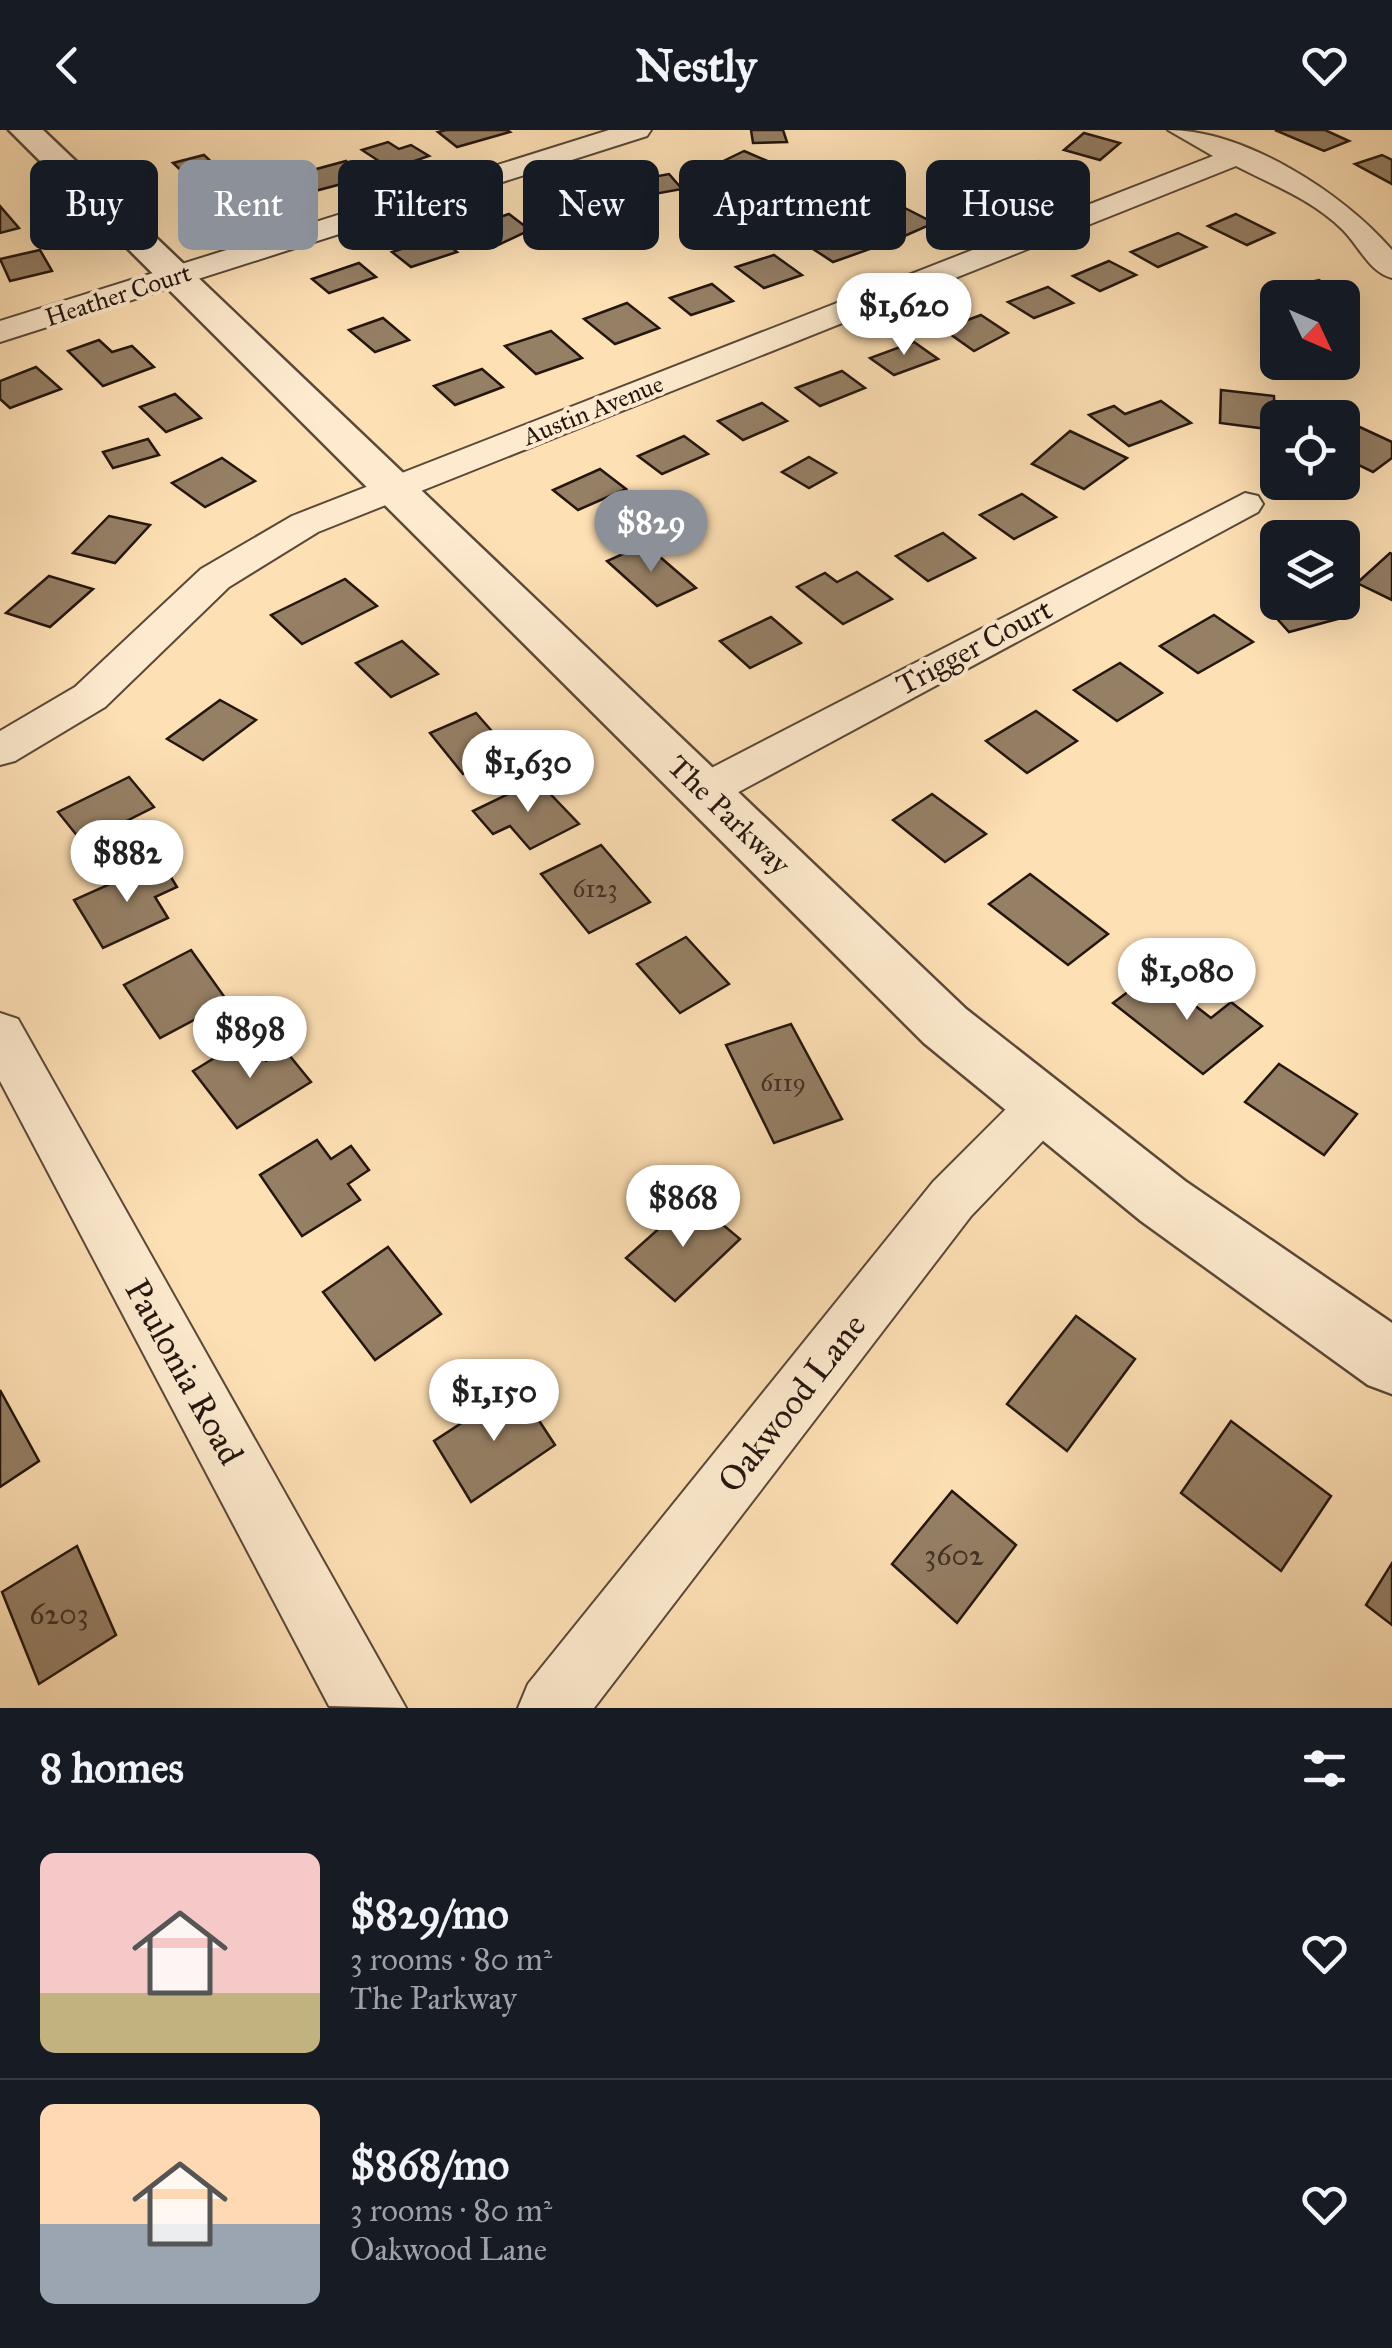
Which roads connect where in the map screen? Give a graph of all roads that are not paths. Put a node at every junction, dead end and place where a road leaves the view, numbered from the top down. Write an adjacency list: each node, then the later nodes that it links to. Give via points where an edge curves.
1 (25, 130): 6 (street, The Parkway)
2 (637, 130): 6 (street, Heather Court)
3 (1182, 130): 4 (street)
4 (1236, 156): 5 (street, via 1341,212); 8 (street, Austin Avenue)
5 (1392, 269)
6 (175, 277): 7 (street, Heather Court); 8 (street, The Parkway)
7 (0, 332)
8 (392, 488): 10 (street, Austin Avenue, via 238,561 90,697); 11 (street, The Parkway)
9 (1245, 504): 11 (street, Trigger Court)
10 (0, 750)
11 (704, 791): 13 (street, The Parkway, via 945,1026)
12 (0, 1034): 15 (street, Paulonia Road)
13 (1042, 1107): 14 (street, The Parkway); 16 (street, Oakwood Lane, via 952,1199)
14 (1392, 1362)
15 (372, 1708)
16 (552, 1708)

